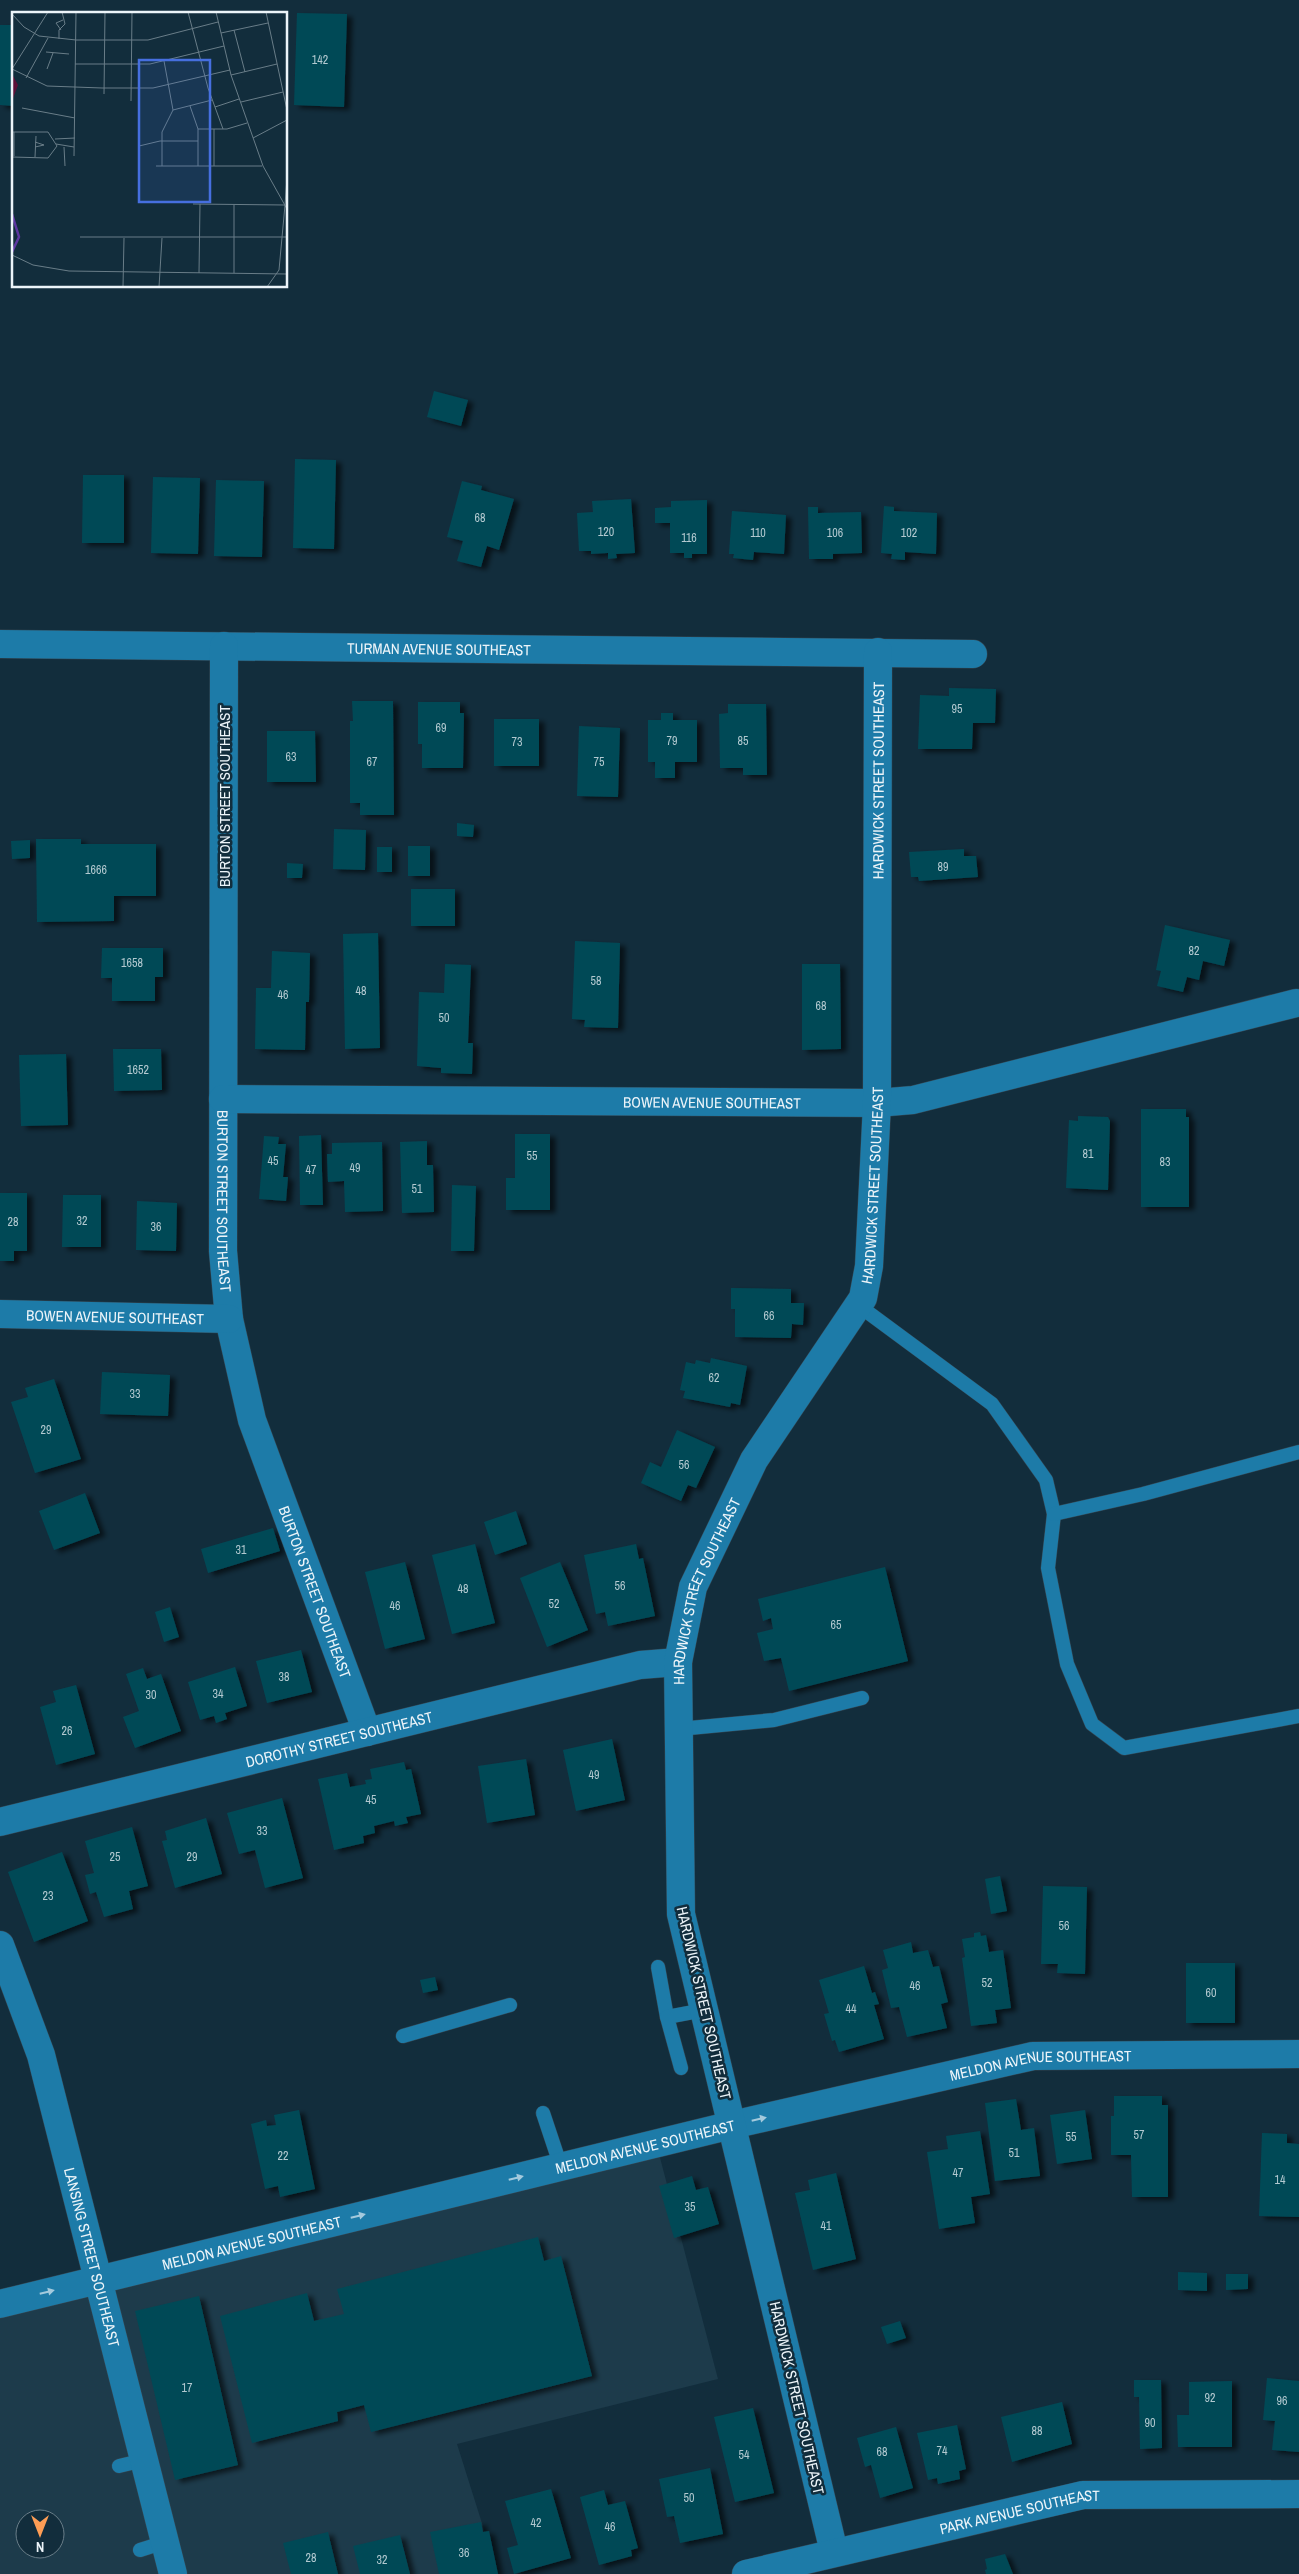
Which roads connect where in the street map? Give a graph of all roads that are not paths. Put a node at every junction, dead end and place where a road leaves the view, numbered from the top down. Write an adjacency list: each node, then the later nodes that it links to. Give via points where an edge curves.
1 (0, 644): 2 (street, TURMAN AVENUE SOUTHEAST)
2 (224, 646): 3 (street, TURMAN AVENUE SOUTHEAST); 6 (street, BURTON STREET SOUTHEAST)
3 (878, 652): 4 (street, TURMAN AVENUE SOUTHEAST); 7 (street, HARDWICK STREET SOUTHEAST)
4 (973, 654)
5 (1296, 1003): 7 (street, BOWEN AVENUE SOUTHEAST, via 913,1100)
6 (223, 1098): 7 (street, BOWEN AVENUE SOUTHEAST); 10 (street, BURTON STREET SOUTHEAST, via 223,1251)
7 (877, 1103): 8 (street, HARDWICK STREET SOUTHEAST, via 870,1266 863,1298)
8 (858, 1305): 12 (lane, via 992,1404 1046,1480); 13 (street, HARDWICK STREET SOUTHEAST, via 754,1460 693,1587)
9 (0, 1314): 10 (street, BOWEN AVENUE SOUTHEAST)
10 (229, 1319): 17 (street, BURTON STREET SOUTHEAST, via 252,1420)
11 (1299, 1452): 12 (lane)
12 (1054, 1514): 15 (lane, via 1048,1568 1067,1664 1092,1724 1124,1748)
13 (678, 1662): 16 (street, HARDWICK STREET SOUTHEAST); 17 (street, DOROTHY STREET SOUTHEAST, via 640,1665)
14 (862, 1698): 16 (lane, via 774,1720)
15 (1299, 1716)
16 (679, 1729): 22 (street, HARDWICK STREET SOUTHEAST, via 681,1914)
17 (367, 1732): 18 (street, DOROTHY STREET SOUTHEAST)
18 (0, 1822)
19 (0, 1945): 30 (street, LANSING STREET SOUTHEAST, via 41,2055)
20 (658, 1967): 23 (lane)
21 (510, 2005): 24 (lane)
22 (704, 2010): 23 (lane); 28 (street, HARDWICK STREET SOUTHEAST)
23 (667, 2017): 26 (lane)
24 (403, 2036)
25 (1299, 2054): 28 (street, MELDON AVENUE SOUTHEAST, one-way to 25, via 1033,2056)
26 (681, 2068)
27 (543, 2113): 29 (lane)
28 (732, 2125): 29 (street, MELDON AVENUE SOUTHEAST); 33 (street, HARDWICK STREET SOUTHEAST)
29 (561, 2167): 30 (street, MELDON AVENUE SOUTHEAST, one-way to 29)
30 (100, 2280): 31 (street, MELDON AVENUE SOUTHEAST, one-way to 30); 34 (street, LANSING STREET SOUTHEAST, via 132,2463 152,2546)
31 (0, 2304)
32 (1299, 2494): 33 (street, PARK AVENUE SOUTHEAST, via 1083,2495)
33 (834, 2552): 35 (street, PARK AVENUE SOUTHEAST)
34 (173, 2574)
35 (746, 2574)

